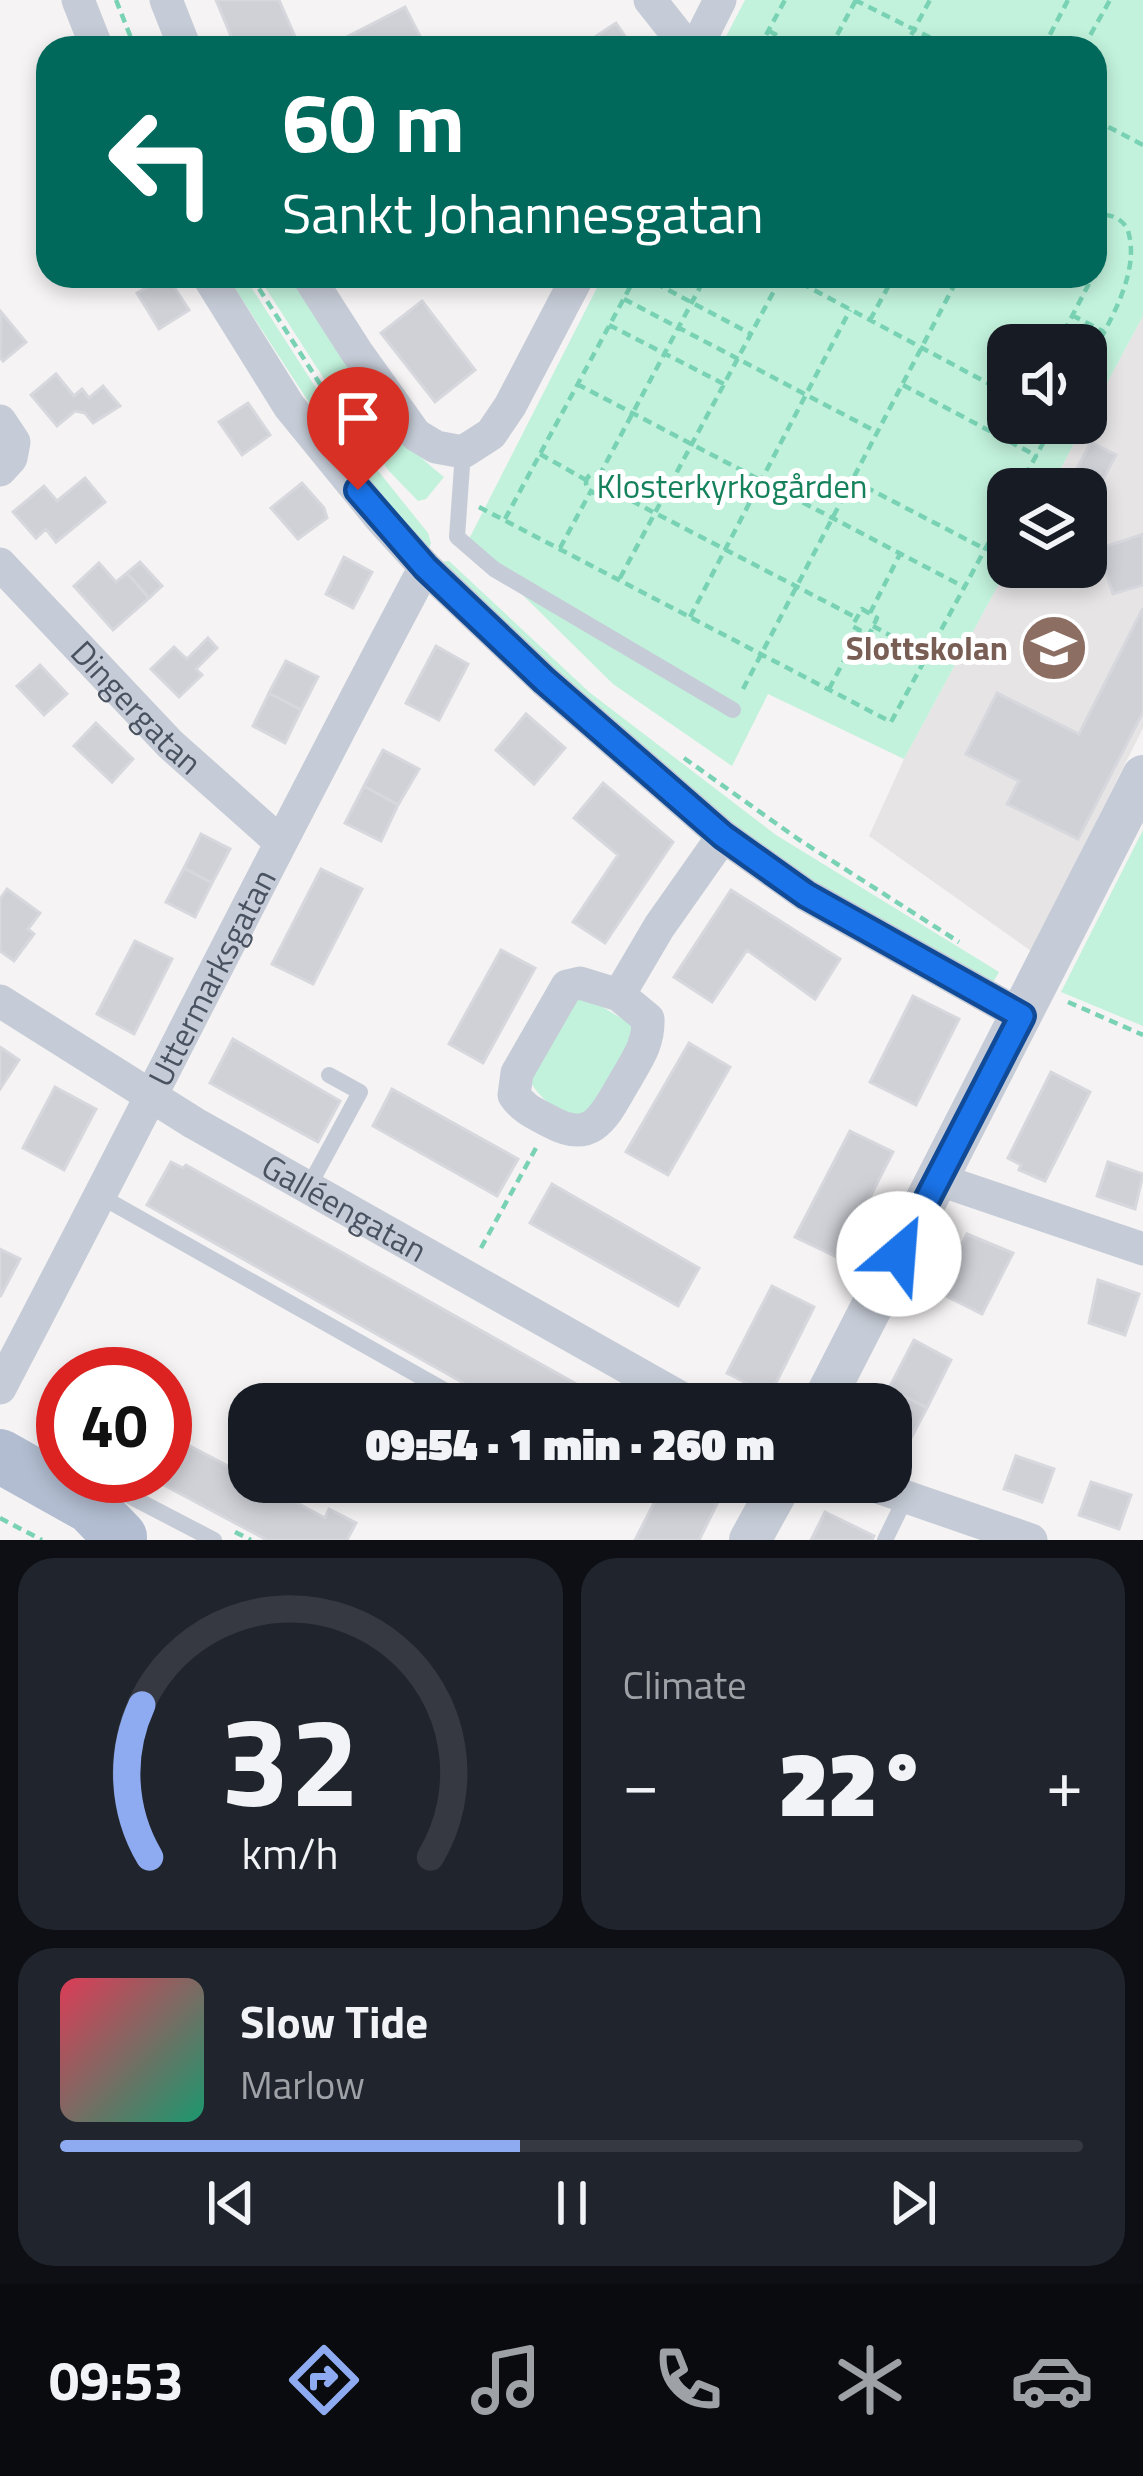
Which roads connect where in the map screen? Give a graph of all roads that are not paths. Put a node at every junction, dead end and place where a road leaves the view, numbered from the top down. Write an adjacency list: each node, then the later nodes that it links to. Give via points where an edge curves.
1 (78, 0): 5 (street)
2 (166, 0): 6 (street)
3 (650, 0): 7 (street)
4 (720, 0): 8 (street)
5 (92, 36)
6 (180, 36)
7 (682, 36)
8 (699, 36)
9 (215, 288): 16 (street, via 289,406)
10 (316, 288): 13 (street, via 416,435)
11 (572, 288): 13 (street, via 510,406 491,434)
12 (0, 421): 14 (street, via 14,442)
13 (463, 452): 17 (lane, via 457,537 494,569)
14 (0, 470)
15 (0, 565): 20 (street, Dingergatan, via 170,744)
16 (425, 567): 19 (street); 20 (street, Uttermarksgatan)
17 (733, 710)
18 (1143, 776): 23 (street)
19 (723, 836): 21 (street); 23 (street, via 806,895)
20 (279, 841): 25 (street, Uttermarksgatan)
21 (619, 995): 21 (street, via 567,986 517,1073 514,1095 522,1106 581,1132 602,1120 649,1039 648,1019)
22 (0, 1001): 25 (street, Galléengatan)
23 (1029, 1003): 26 (street)
24 (329, 1075): 27 (lane, via 360,1092)
25 (152, 1097): 27 (street, Galléengatan); 28 (street, Uttermarksgatan)
26 (937, 1179): 29 (street); 32 (street)
27 (308, 1188): 31 (street, Galléengatan)
28 (100, 1196): 30 (lane); 33 (street, Uttermarksgatan)
29 (1143, 1249)
30 (432, 1383)
31 (638, 1383)
32 (833, 1383)
33 (0, 1388)
34 (21, 1469): 39 (main road, via 78,1532)
35 (912, 1499): 43 (street)
36 (143, 1503): 40 (lane)
37 (770, 1503): 41 (street)
38 (903, 1503): 42 (lane)
39 (123, 1539)
40 (214, 1540)
41 (750, 1540)
42 (885, 1540)
43 (1031, 1540)

